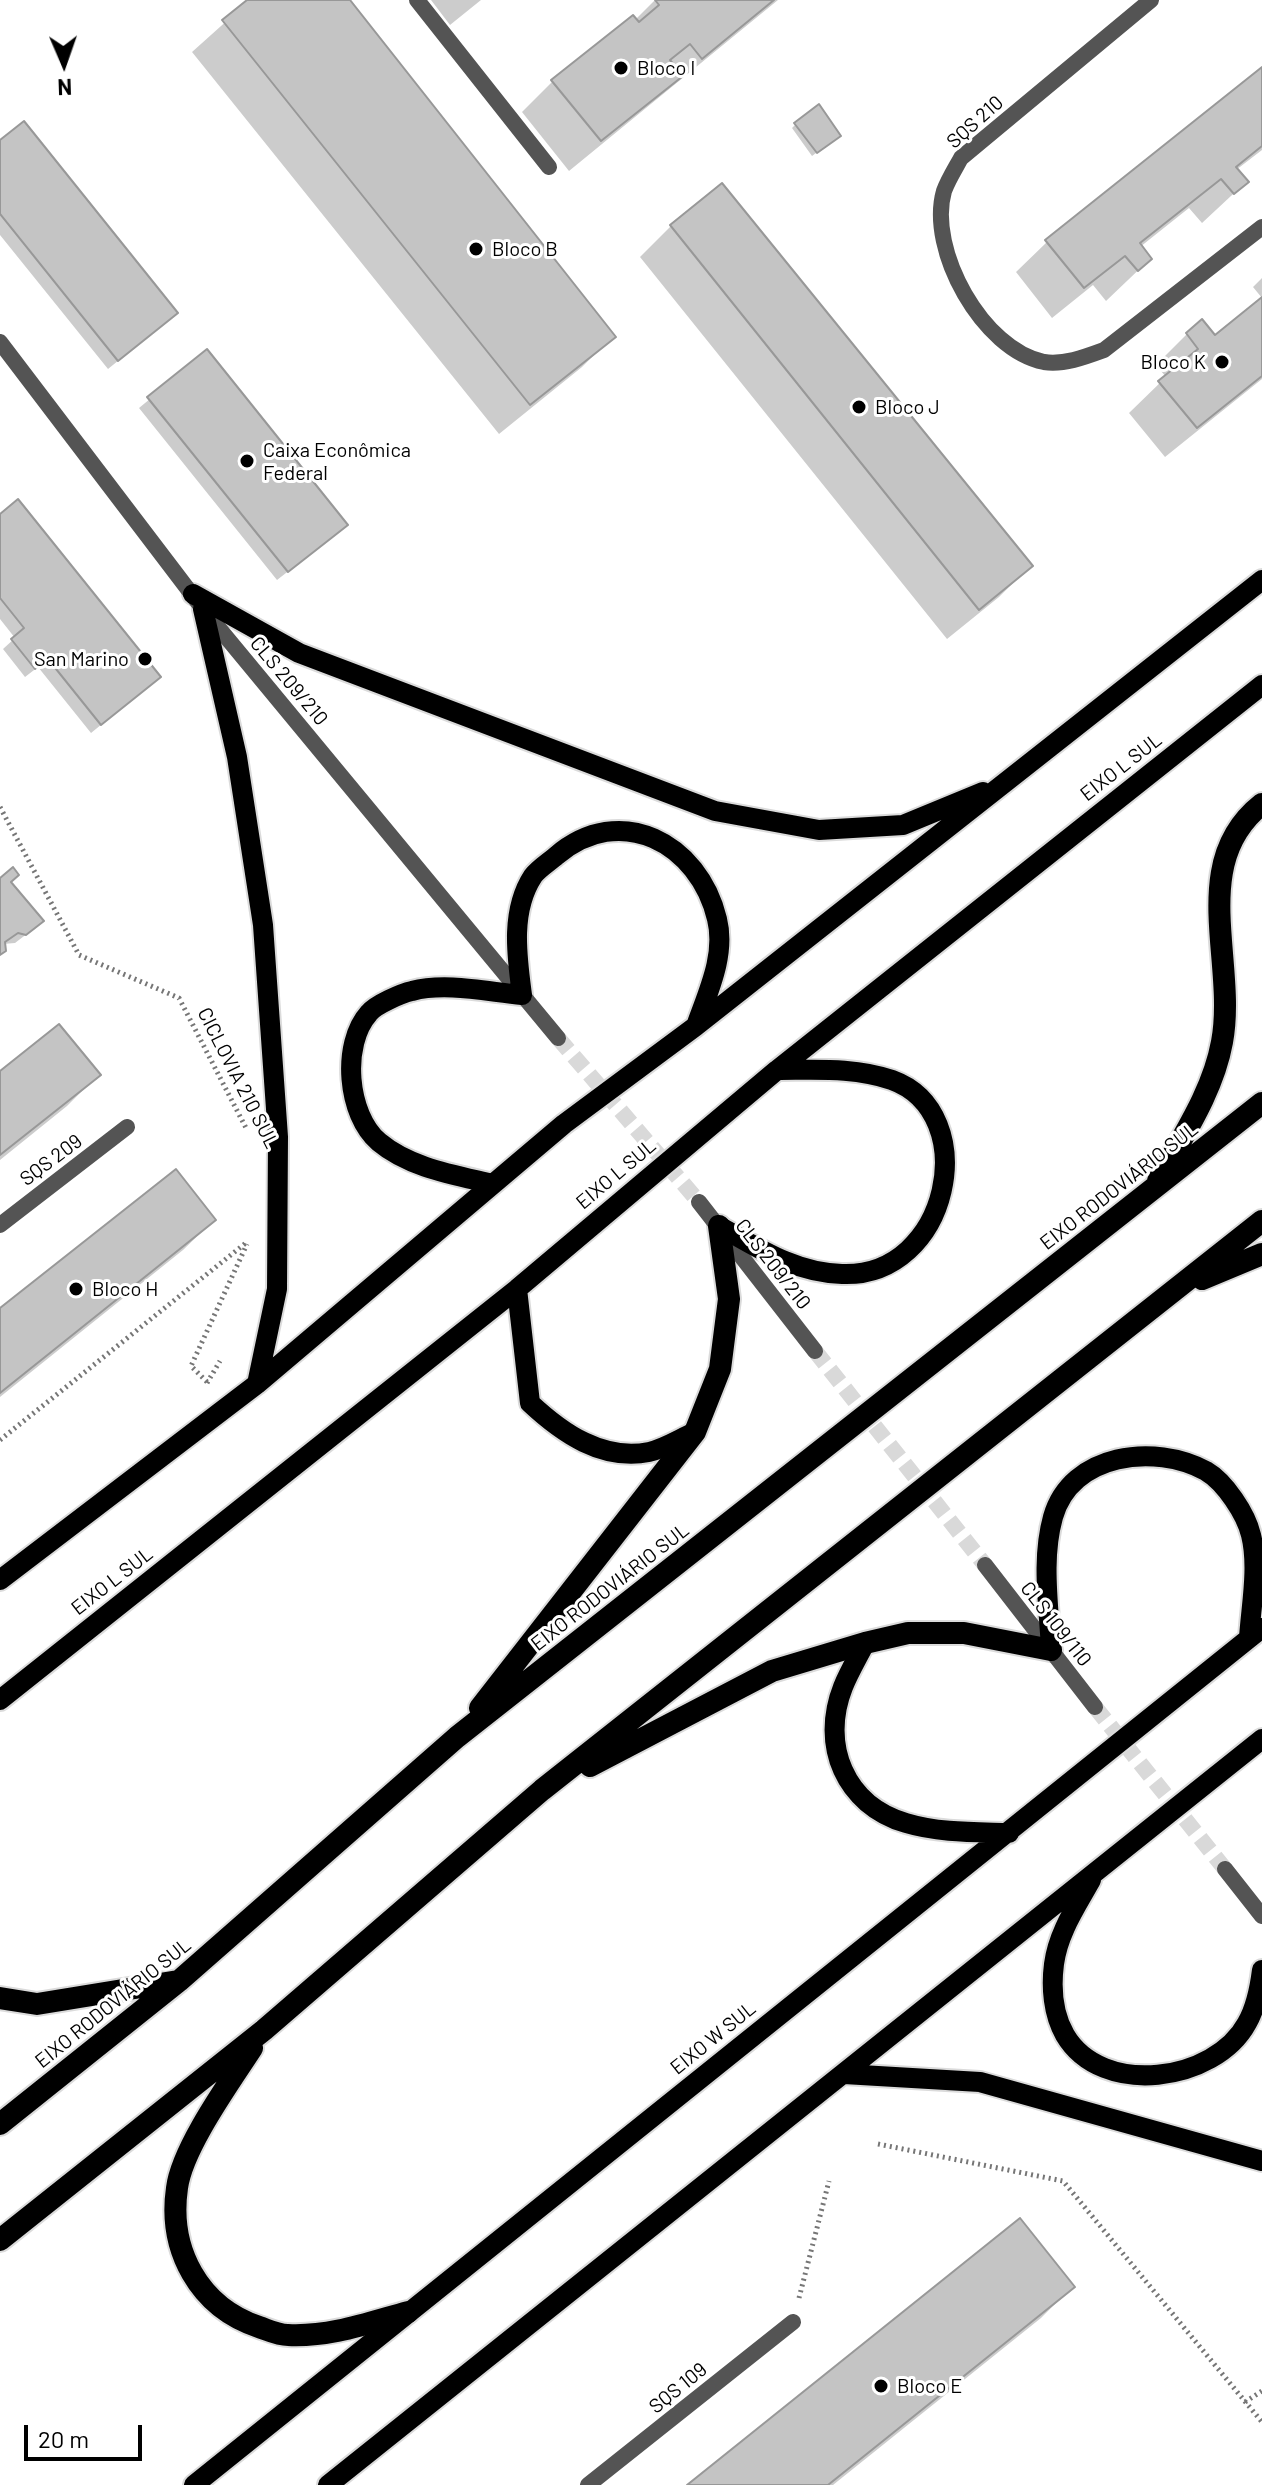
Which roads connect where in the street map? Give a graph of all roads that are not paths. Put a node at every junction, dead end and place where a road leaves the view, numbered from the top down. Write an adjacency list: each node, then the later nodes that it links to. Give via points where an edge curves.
1 (417, 0): 3 (street)
2 (1151, 0): 4 (street, SQS 210, via 961,158 944,192 942,229 951,266 985,326 1013,350 1045,362 1076,360 1104,350)
3 (549, 167)
4 (1262, 227)
5 (0, 342): 7 (street, CLS 209/210)
6 (1262, 580): 9 (main road)
7 (198, 601): 9 (main road, via 299,653 715,811 819,830 903,825); 11 (street, CLS 209/210); 27 (main road, via 237,757 266,955 278,1137 277,1289)
8 (1262, 685): 14 (main road, EIXO L SUL)
9 (1006, 783): 12 (main road)
10 (1262, 804): 18 (highway, via 1246,816 1220,867 1226,993 1222,1043 1202,1100)
11 (522, 995): 12 (main road, via 518,915 533,876 567,847 599,833 645,832 680,852 704,883 718,921 717,968); 13 (street, CLS 209/210); 17 (main road, via 412,991 369,1012 349,1055 355,1102 377,1141 426,1168)
12 (696, 1026): 17 (main road)
13 (558, 1038)
14 (777, 1070): 22 (main road, via 845,1070 895,1081 928,1107 939,1131 944,1144 943,1192 925,1235 893,1264 843,1275 783,1263); 24 (main road, EIXO L SUL)
15 (1262, 1103): 18 (highway, EIXO RODOVIÁRIO SUL)
16 (127, 1127): 21 (street, SQS 209)
17 (493, 1184): 27 (main road)
18 (1152, 1192): 36 (highway, EIXO RODOVIÁRIO SUL)
19 (699, 1202): 22 (street, CLS 209/210)
20 (1262, 1221): 25 (highway)
21 (0, 1225)
22 (719, 1226): 26 (street, CLS 209/210); 28 (highway, via 729,1299 720,1369)
23 (1262, 1254): 25 (highway)
24 (517, 1289): 28 (main road, via 530,1403 560,1431 602,1450 648,1452); 34 (main road, EIXO L SUL)
25 (1175, 1291): 38 (highway)
26 (815, 1351)
27 (257, 1384): 30 (main road)
28 (695, 1432): 36 (highway)
29 (985, 1565): 33 (street, CLS 109/110)
30 (0, 1580)
31 (1256, 1633): 33 (main road, via 1251,1535 1233,1499 1208,1472 1162,1456 1116,1458 1077,1478 1054,1514 1046,1558); 39 (main road, EIXO W SUL)
32 (865, 1643): 33 (highway, via 908,1633 964,1633); 38 (highway, via 772,1671); 39 (main road, via 842,1688 834,1729 841,1771 863,1801 904,1823)
33 (1051, 1650): 35 (street, CLS 109/110)
34 (0, 1700)
35 (1095, 1707)
36 (457, 1737): 44 (highway, EIXO RODOVIÁRIO SUL)
37 (1262, 1740): 41 (main road)
38 (542, 1790): 46 (highway)
39 (1009, 1833): 51 (main road, EIXO W SUL)
40 (1225, 1869): 42 (street)
41 (1097, 1870): 43 (main road, via 1066,1925 1054,1962 1053,1999 1065,2036 1092,2062 1133,2075 1179,2074 1220,2054 1247,2023); 47 (main road)
42 (1262, 1916)
43 (1262, 1970)
44 (179, 1981): 45 (highway, via 37,2004); 48 (highway, EIXO RODOVIÁRIO SUL)
45 (0, 1998)
46 (264, 2030): 50 (highway); 51 (highway, via 203,2125 177,2186 178,2243 196,2284 235,2319 285,2335 333,2333)
47 (844, 2074): 49 (main road, via 980,2082); 54 (main road)
48 (0, 2124)
49 (1262, 2161)
50 (0, 2240)
51 (408, 2312): 53 (main road, EIXO W SUL)
52 (793, 2322): 55 (street, SQS 109)
53 (194, 2485)
54 (328, 2485)
55 (588, 2485)

